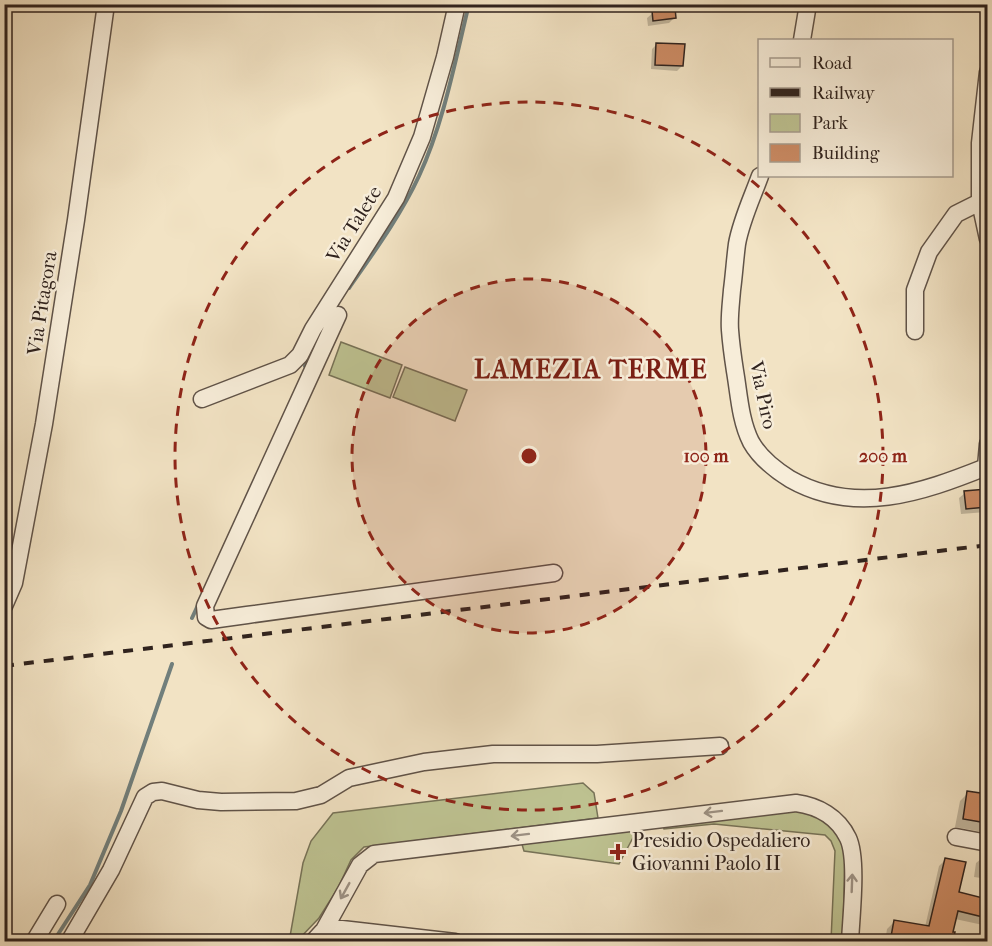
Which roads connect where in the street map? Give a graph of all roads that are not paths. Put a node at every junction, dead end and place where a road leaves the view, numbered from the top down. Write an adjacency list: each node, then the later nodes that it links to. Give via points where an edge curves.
1 (106, 4): 17 (street, Via Pitagora, via 44,424 14,583)
2 (457, 4): 11 (street, Via Talete, via 422,137 396,198)
3 (808, 4): 4 (street)
4 (802, 39)
5 (987, 72): 7 (street, via 980,142)
6 (760, 177): 15 (street, Via Piro, via 738,243 730,331 741,410 750,440 760,456 804,487 836,497 873,499 904,495)
7 (980, 201): 8 (street); 10 (street, via 956,214 929,252 915,290)
8 (987, 239)
9 (338, 315): 12 (street)
10 (915, 331)
11 (296, 360): 12 (street); 13 (street)
12 (314, 368): 16 (street, via 205,606 206,617 211,620)
13 (202, 399)
14 (987, 444): 15 (street)
15 (987, 467)
16 (554, 573)
17 (4, 606)
18 (720, 746): 26 (street, via 597,754 493,754 424,762 349,778 321,795 296,801 221,802 153,792 145,797 111,870)
19 (956, 837): 20 (street)
20 (987, 843)
21 (57, 904): 25 (street)
22 (319, 936): 23 (street, via 333,928); 28 (street, one-way to 22, via 852,853 848,838 833,818 809,805 796,803 374,854 360,865)
23 (352, 936): 24 (street)
24 (417, 939): 27 (street)
25 (34, 942)
26 (69, 942)
27 (455, 942)
28 (850, 942)

